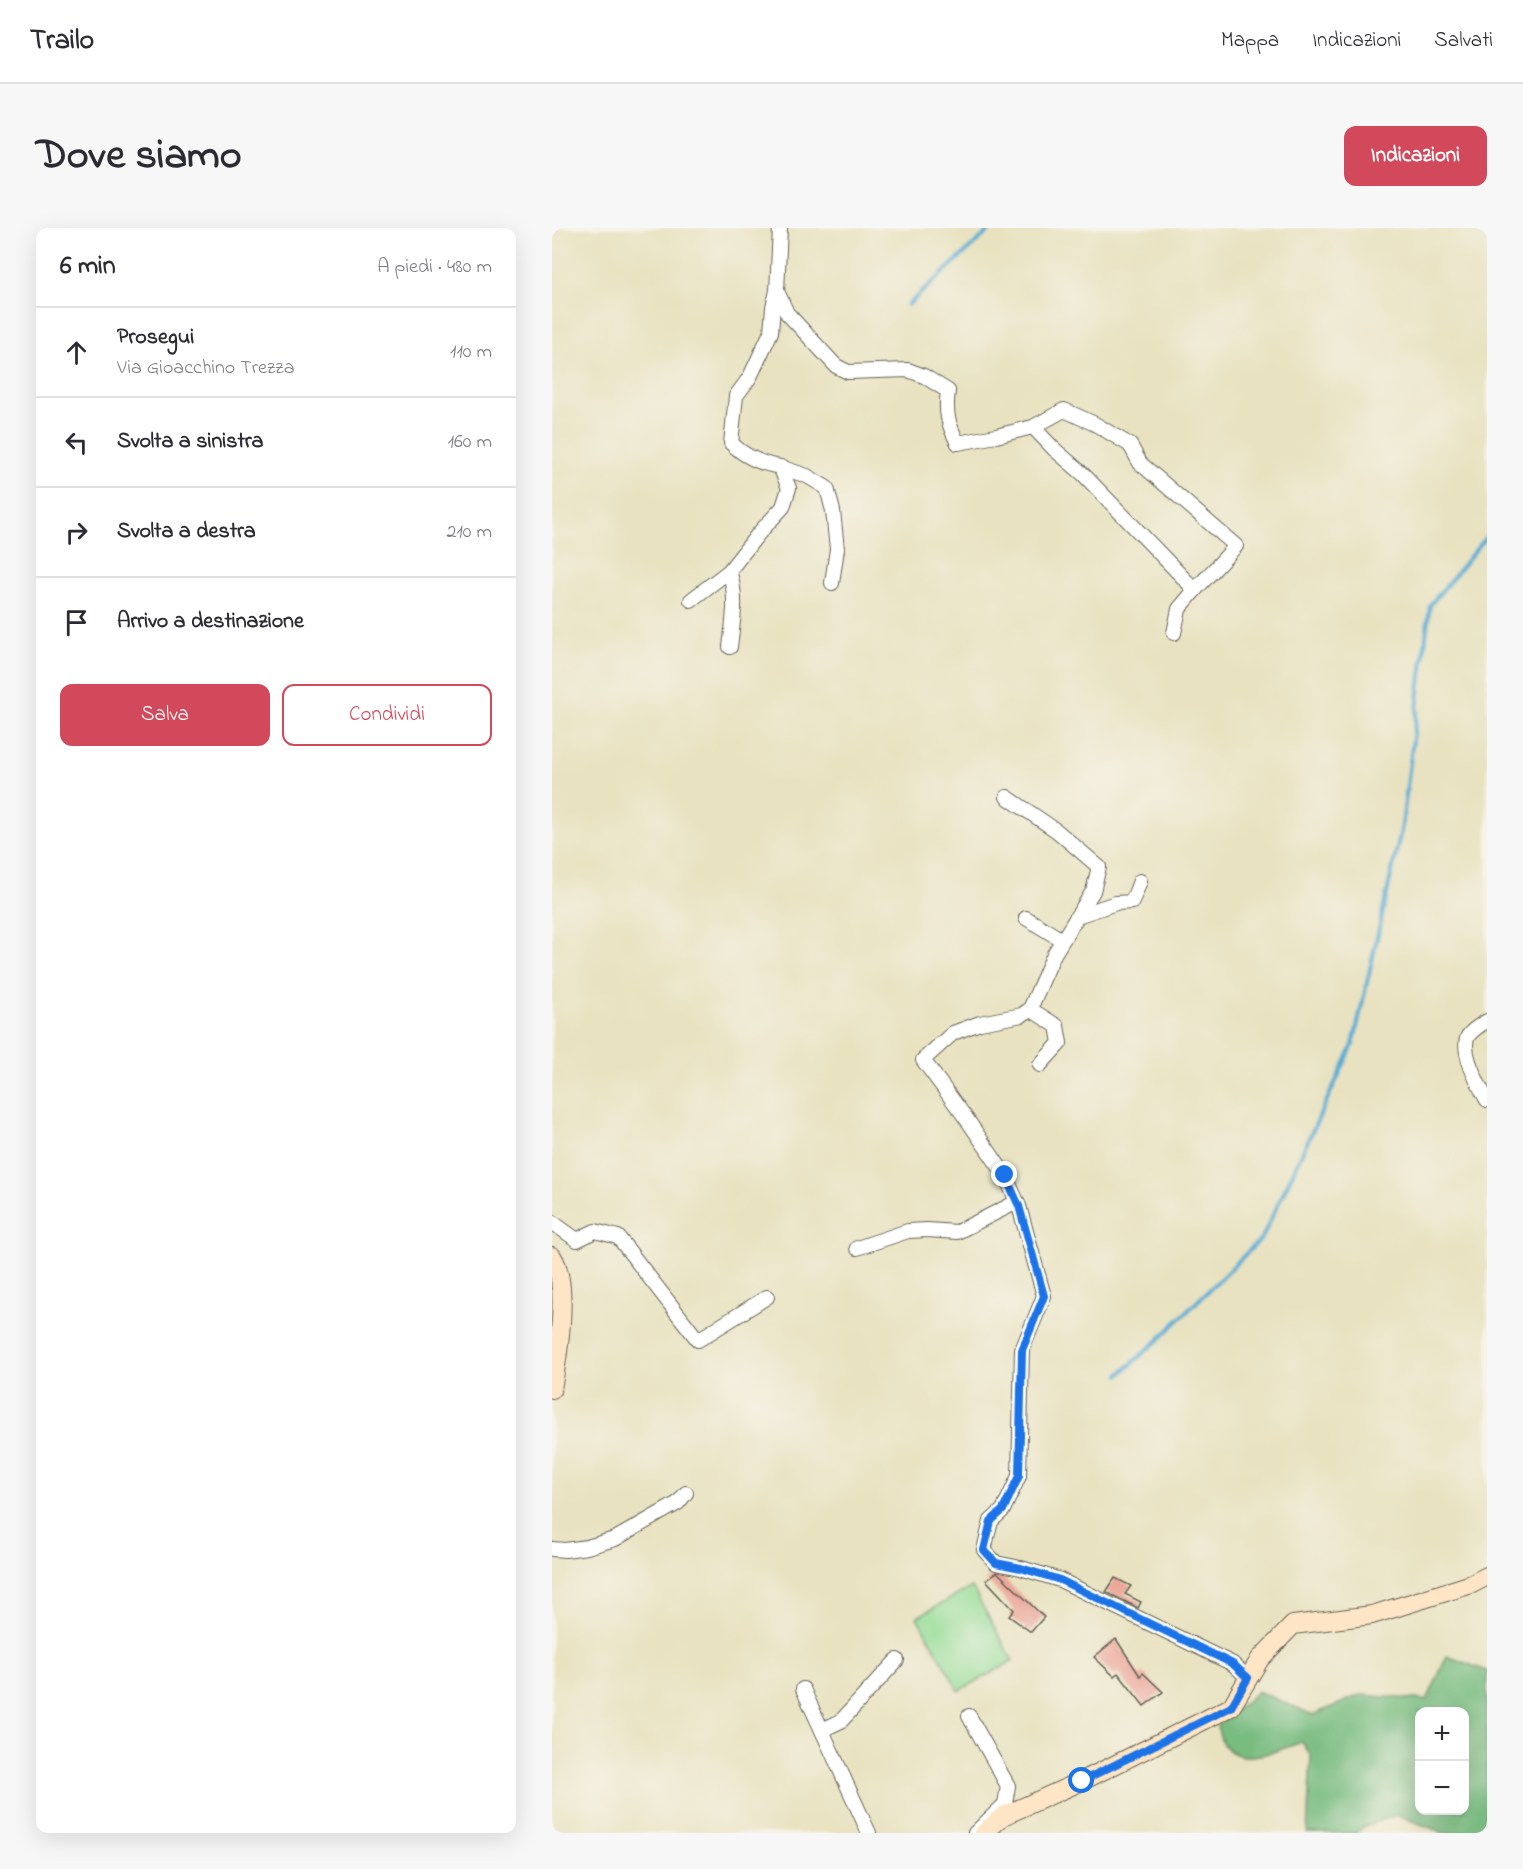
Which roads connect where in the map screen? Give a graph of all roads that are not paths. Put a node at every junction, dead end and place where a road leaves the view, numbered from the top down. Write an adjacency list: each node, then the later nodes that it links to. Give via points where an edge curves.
1 (780, 228): 2 (street)
2 (777, 291): 3 (street, via 787,313 836,366 848,372 908,370 948,391 950,429 958,443); 4 (street, via 771,333 750,377 736,396 731,443 740,452)
3 (1033, 427): 7 (street); 7 (street, via 1064,410 1095,424 1130,445 1140,463 1236,546)
4 (780, 467): 5 (street, via 789,488 783,507); 6 (street, via 827,488 837,549)
5 (729, 571): 8 (street); 10 (street, via 735,604)
6 (832, 583)
7 (1195, 590): 9 (street, via 1179,609)
8 (691, 600)
9 (1174, 633)
10 (730, 647)
11 (1007, 797): 13 (street, via 1057,831 1099,867 1093,891)
12 (1140, 881): 13 (street, via 1132,902)
13 (1077, 915): 15 (street)
14 (1026, 918): 15 (street)
15 (1062, 940): 16 (street)
16 (1029, 1009): 18 (street, via 1057,1026 1060,1044); 20 (street, via 1022,1015 953,1033 923,1060 1005,1175)
17 (1487, 1021): 19 (street, via 1467,1037 1466,1046)
18 (1040, 1065)
19 (1487, 1100)
20 (1017, 1202): 22 (street, via 957,1232 908,1231); 30 (street, via 1044,1296 1022,1350 1019,1476 1003,1510 991,1521 984,1550 996,1563 1060,1580 1233,1664)
21 (552, 1222): 24 (street, via 577,1240 596,1231 618,1237 698,1340)
22 (857, 1248)
23 (552, 1256): 25 (street, via 560,1271 562,1290)
24 (767, 1297)
25 (552, 1389)
26 (687, 1494): 27 (street, via 615,1539)
27 (552, 1550)
28 (1487, 1576): 30 (street, via 1372,1614 1293,1625 1260,1659)
29 (897, 1660): 33 (street, via 841,1721)
30 (1248, 1678): 36 (street, via 1231,1707 1003,1816)
31 (803, 1689): 33 (street)
32 (969, 1716): 35 (street, via 1008,1786 1005,1803)
33 (822, 1731): 34 (street)
34 (869, 1833)
35 (975, 1833)
36 (984, 1833)

